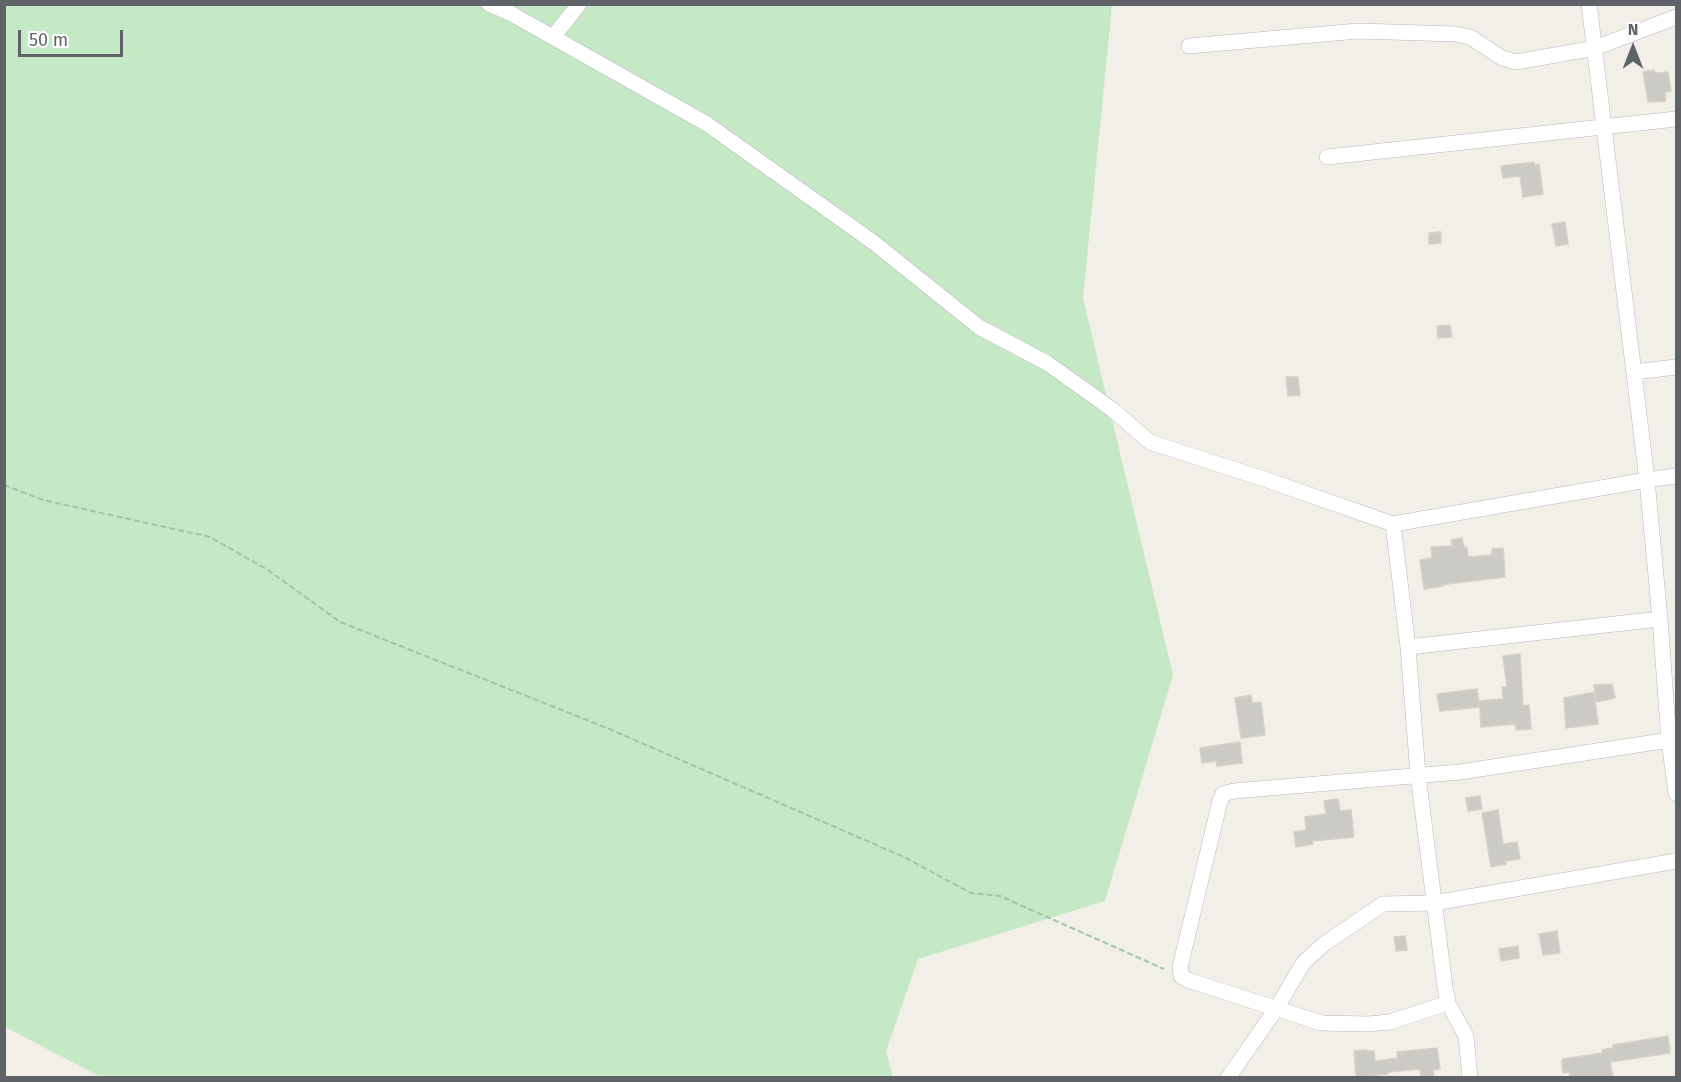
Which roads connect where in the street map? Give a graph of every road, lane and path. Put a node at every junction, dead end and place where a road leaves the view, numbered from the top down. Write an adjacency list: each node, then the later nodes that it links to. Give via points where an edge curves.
1 (489, 4): 5 (street)
2 (579, 4): 5 (street)
3 (1589, 4): 7 (street)
4 (1677, 17): 7 (street)
5 (554, 37): 16 (street, via 707,124 873,242 979,327 1047,363 1150,442)
6 (1188, 46): 7 (street, via 1358,31 1456,34 1470,37 1502,58 1516,62)
7 (1595, 48): 9 (street)
8 (1677, 119): 9 (street)
9 (1604, 127): 10 (street); 12 (street)
10 (1327, 158)
11 (1677, 367): 12 (street)
12 (1634, 372): 14 (street)
13 (1677, 476): 14 (street)
14 (1647, 480): 16 (street); 17 (street)
15 (4, 485): 24 (path, via 43,500 210,537 268,570 340,622 607,728 904,856 971,893 1000,896)
16 (1393, 524): 18 (street)
17 (1660, 619): 18 (street); 19 (street)
18 (1408, 647): 20 (street)
19 (1673, 740): 20 (street, via 1475,771); 21 (street)
20 (1418, 776): 23 (street); 24 (street, via 1223,795 1180,967)
21 (1677, 793)
22 (1677, 861): 23 (street)
23 (1434, 903): 25 (street); 26 (street, via 1383,904 1304,962)
24 (1181, 976): 26 (street)
25 (1448, 1003): 26 (street, via 1390,1022 1368,1024 1321,1023); 28 (street, via 1466,1036)
26 (1276, 1009): 27 (street)
27 (1228, 1077)
28 (1470, 1077)

